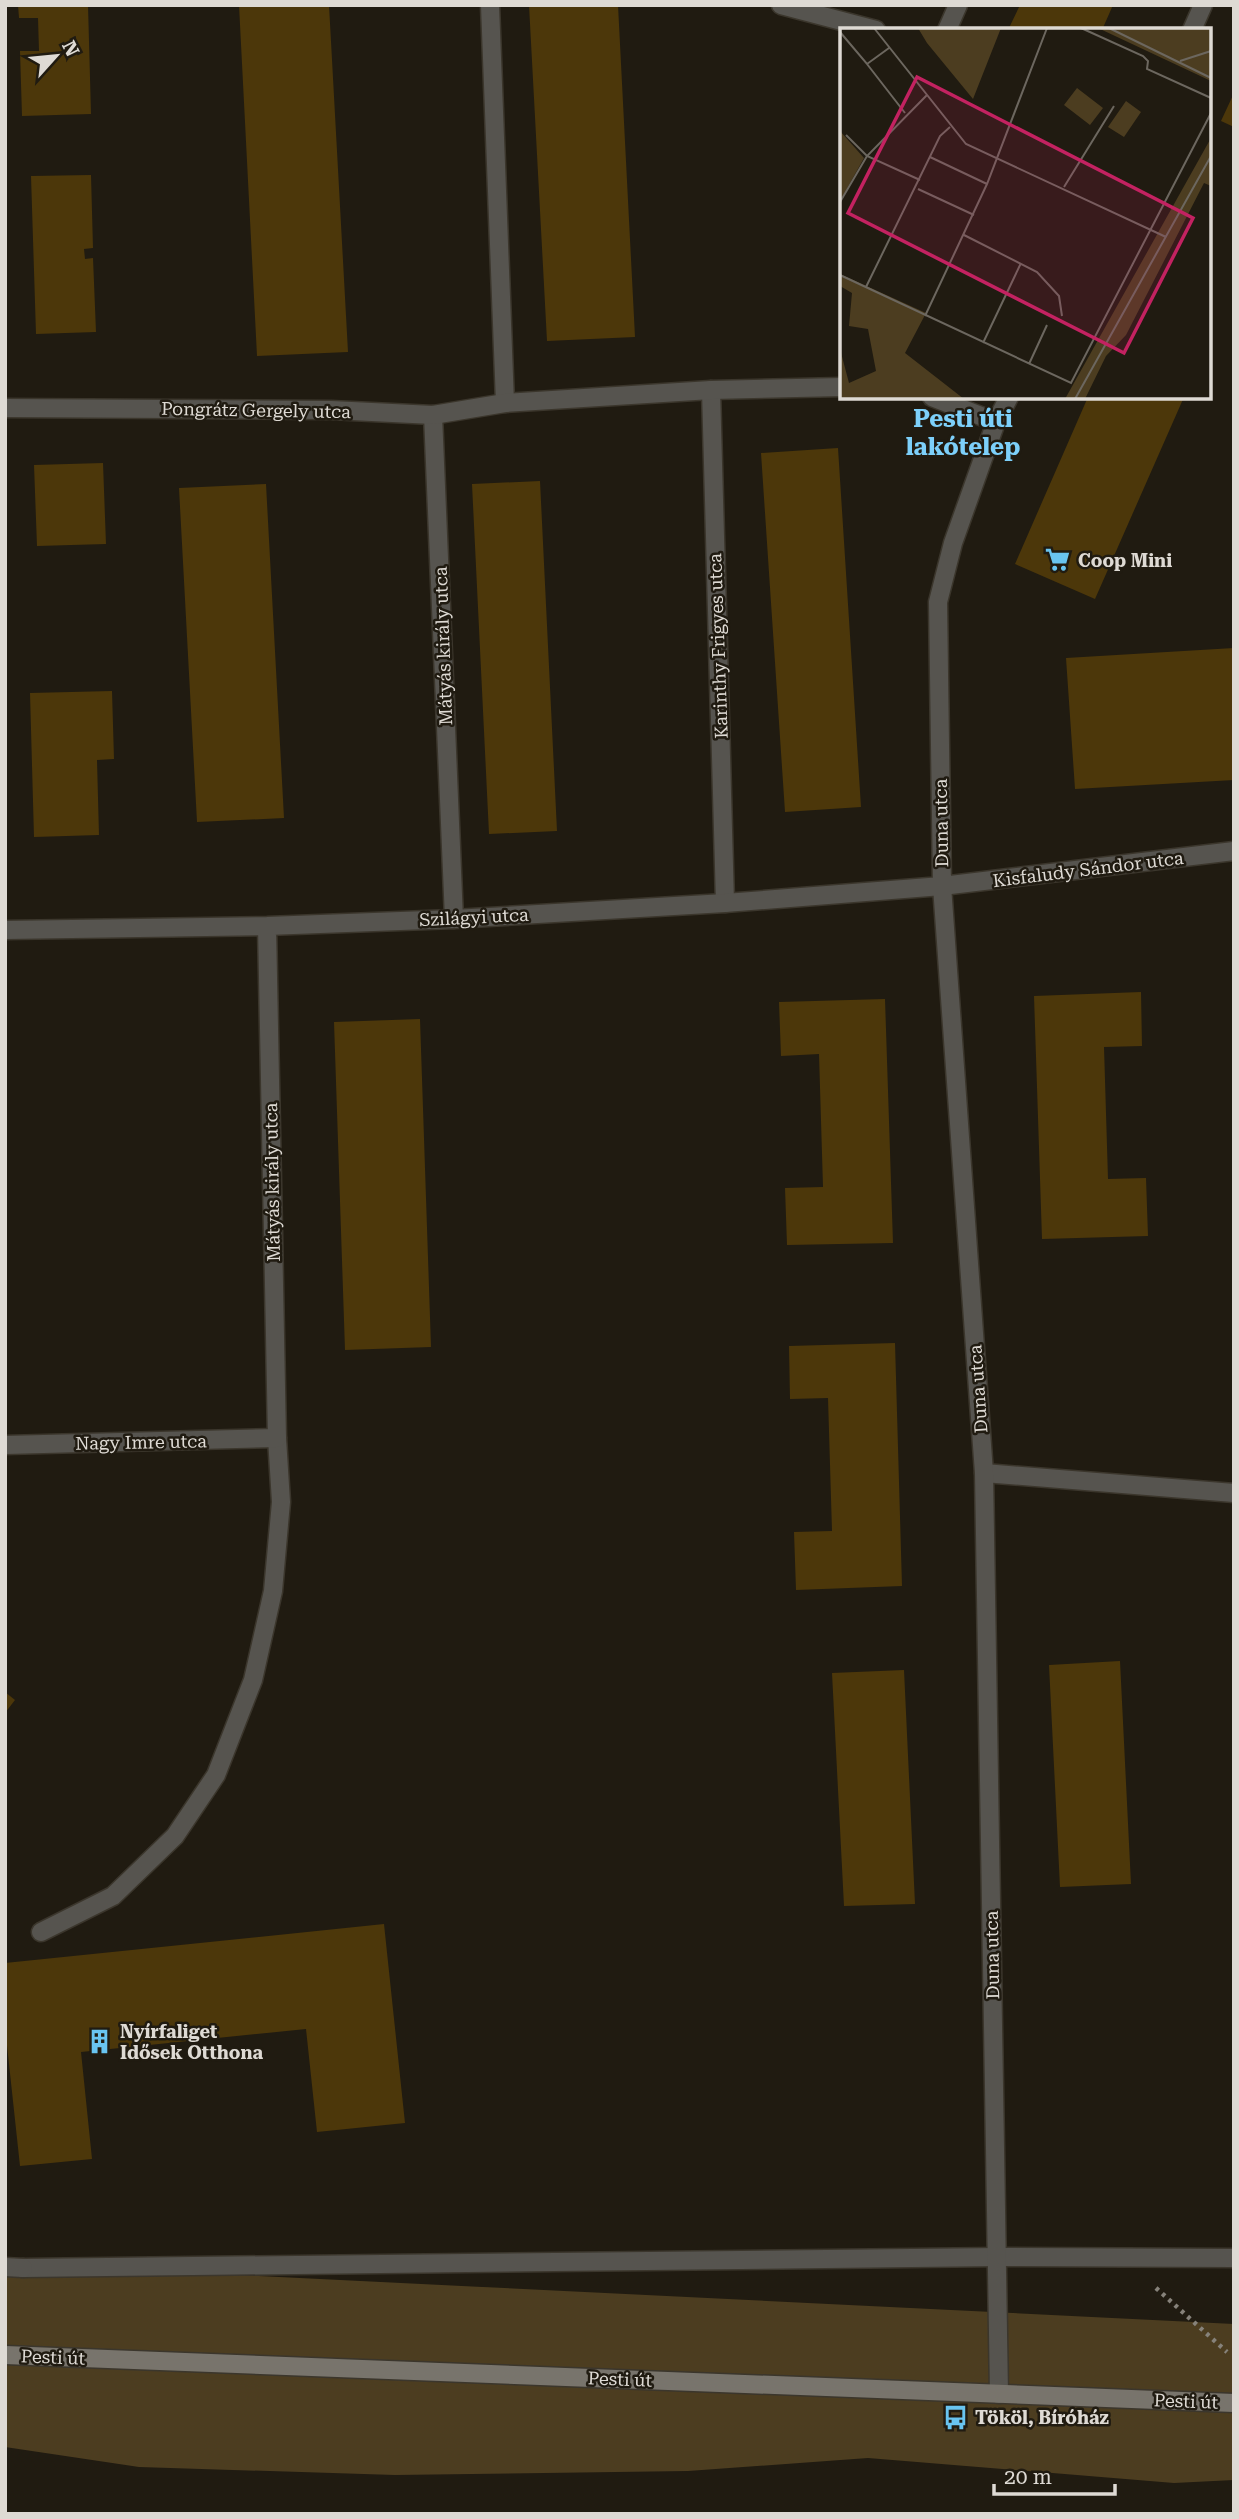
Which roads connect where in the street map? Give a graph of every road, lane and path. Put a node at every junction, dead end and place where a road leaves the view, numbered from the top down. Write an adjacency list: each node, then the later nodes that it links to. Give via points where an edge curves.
1 (490, 5): 12 (street)
2 (781, 5): 5 (street)
3 (958, 5): 6 (street)
4 (1203, 5): 7 (street)
5 (868, 28)
6 (948, 28)
7 (1193, 28)
8 (840, 387): 9 (street)
9 (711, 390): 12 (street); 18 (street, Karinthy Frigyes utca)
10 (937, 399): 15 (street)
11 (1008, 399): 15 (street, Duna utca)
12 (505, 403): 14 (street, Pongrátz Gergely utca)
13 (5, 408): 14 (street, Pongrátz Gergely utca)
14 (433, 415): 19 (street, Mátyás király utca)
15 (996, 422): 17 (street, Duna utca, via 953,543 938,602)
16 (1234, 851): 17 (street, Kisfaludy Sándor utca)
17 (942, 886): 18 (street, Szilágyi utca); 24 (street, Duna utca)
18 (725, 903): 19 (street, Szilágyi utca)
19 (454, 919): 20 (street, Szilágyi utca)
20 (267, 926): 21 (street, Szilágyi utca); 22 (street, Mátyás király utca)
21 (5, 930)
22 (277, 1438): 23 (street, Nagy Imre utca); 26 (street, Mátyás király utca, via 281,1502 273,1591 253,1680 216,1774 175,1836 113,1896)
23 (5, 1445)
24 (984, 1473): 25 (street); 27 (street, Duna utca)
25 (1234, 1493)
26 (41, 1932)
27 (998, 2257): 28 (street); 30 (street); 33 (street, Duna utca)
28 (1121, 2257): 29 (street); 31 (path)
29 (1234, 2258)
30 (14, 2268)
31 (1227, 2353)
32 (5, 2355): 33 (main road, Pesti út)
33 (999, 2394): 34 (main road, Pesti út)
34 (1234, 2403)

